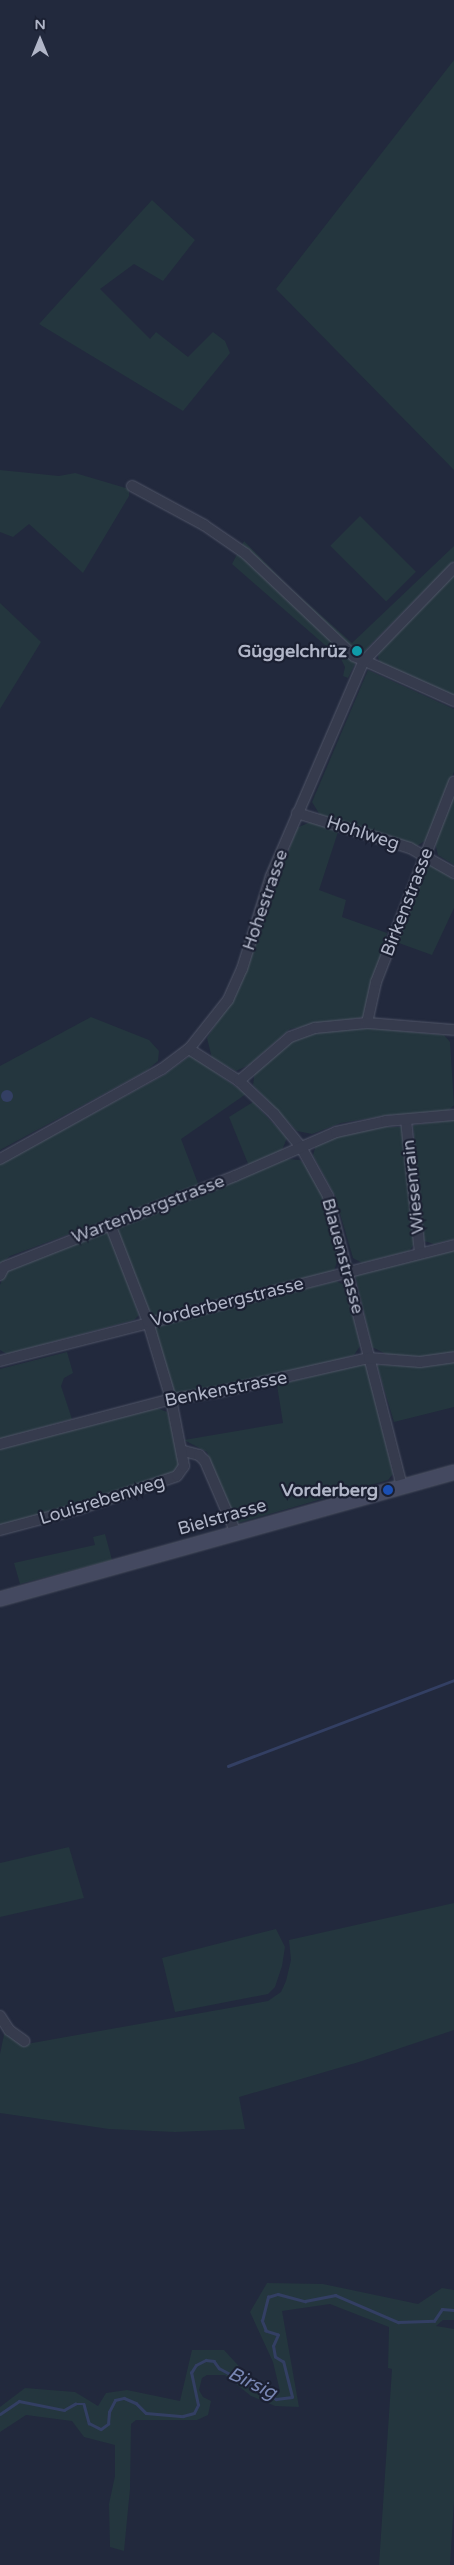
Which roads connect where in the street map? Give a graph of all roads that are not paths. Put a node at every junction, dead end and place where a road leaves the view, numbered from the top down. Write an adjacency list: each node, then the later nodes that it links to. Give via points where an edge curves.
1 (132, 486): 3 (street, via 204,525 246,554 330,635)
2 (454, 568): 3 (street, Hohestrasse)
3 (363, 662): 4 (street); 6 (street, Hohestrasse)
4 (454, 701)
5 (454, 782): 7 (street, Birkenstrasse)
6 (297, 813): 7 (street, Hohlweg); 11 (street, Hohestrasse, via 271,876 232,991)
7 (424, 855): 8 (street, Hohlweg); 9 (street, Birkenstrasse, via 376,982)
8 (454, 872)
9 (367, 1023): 10 (street); 12 (street, via 315,1028 290,1037)
10 (454, 1030)
11 (189, 1049): 12 (street, Blauenstrasse); 16 (street, Hohestrasse, via 162,1069)
12 (239, 1081): 15 (street, Blauenstrasse, via 274,1114)
13 (454, 1115): 14 (street, Wartenbergstrasse)
14 (406, 1120): 15 (street, Wartenbergstrasse, via 336,1132); 19 (street, Wiesenrain)
15 (300, 1147): 17 (street, Wartenbergstrasse); 20 (street, Blauenstrasse, via 328,1196)
16 (0, 1159)
17 (110, 1224): 21 (street, Wartenbergstrasse, via 4,1267); 22 (street, Louisrebenweg)
18 (454, 1245): 19 (street, Vorderbergstrasse)
19 (420, 1253): 20 (street, Vorderbergstrasse)
20 (348, 1271): 22 (street, Vorderbergstrasse); 24 (street, Blauenstrasse)
21 (0, 1276)
22 (148, 1322): 25 (street, Vorderbergstrasse); 26 (street, Louisrebenweg)
23 (454, 1357): 24 (street, Benkenstrasse, via 420,1362)
24 (369, 1358): 26 (street, Benkenstrasse, via 219,1392); 30 (street, Blauenstrasse)
25 (0, 1362)
26 (172, 1399): 27 (street, Benkenstrasse); 28 (street, Louisrebenweg)
27 (0, 1444)
28 (184, 1451): 31 (street, Louisrebenweg, via 184,1466 177,1476 80,1510); 32 (street, via 199,1455 205,1462)
29 (454, 1472): 30 (main road, Bielstrasse)
30 (402, 1486): 32 (main road, Bielstrasse)
31 (0, 1530)
32 (236, 1533): 33 (main road, Bielstrasse)
33 (0, 1599)
34 (0, 2016): 35 (street, via 9,2030)
35 (24, 2041)

